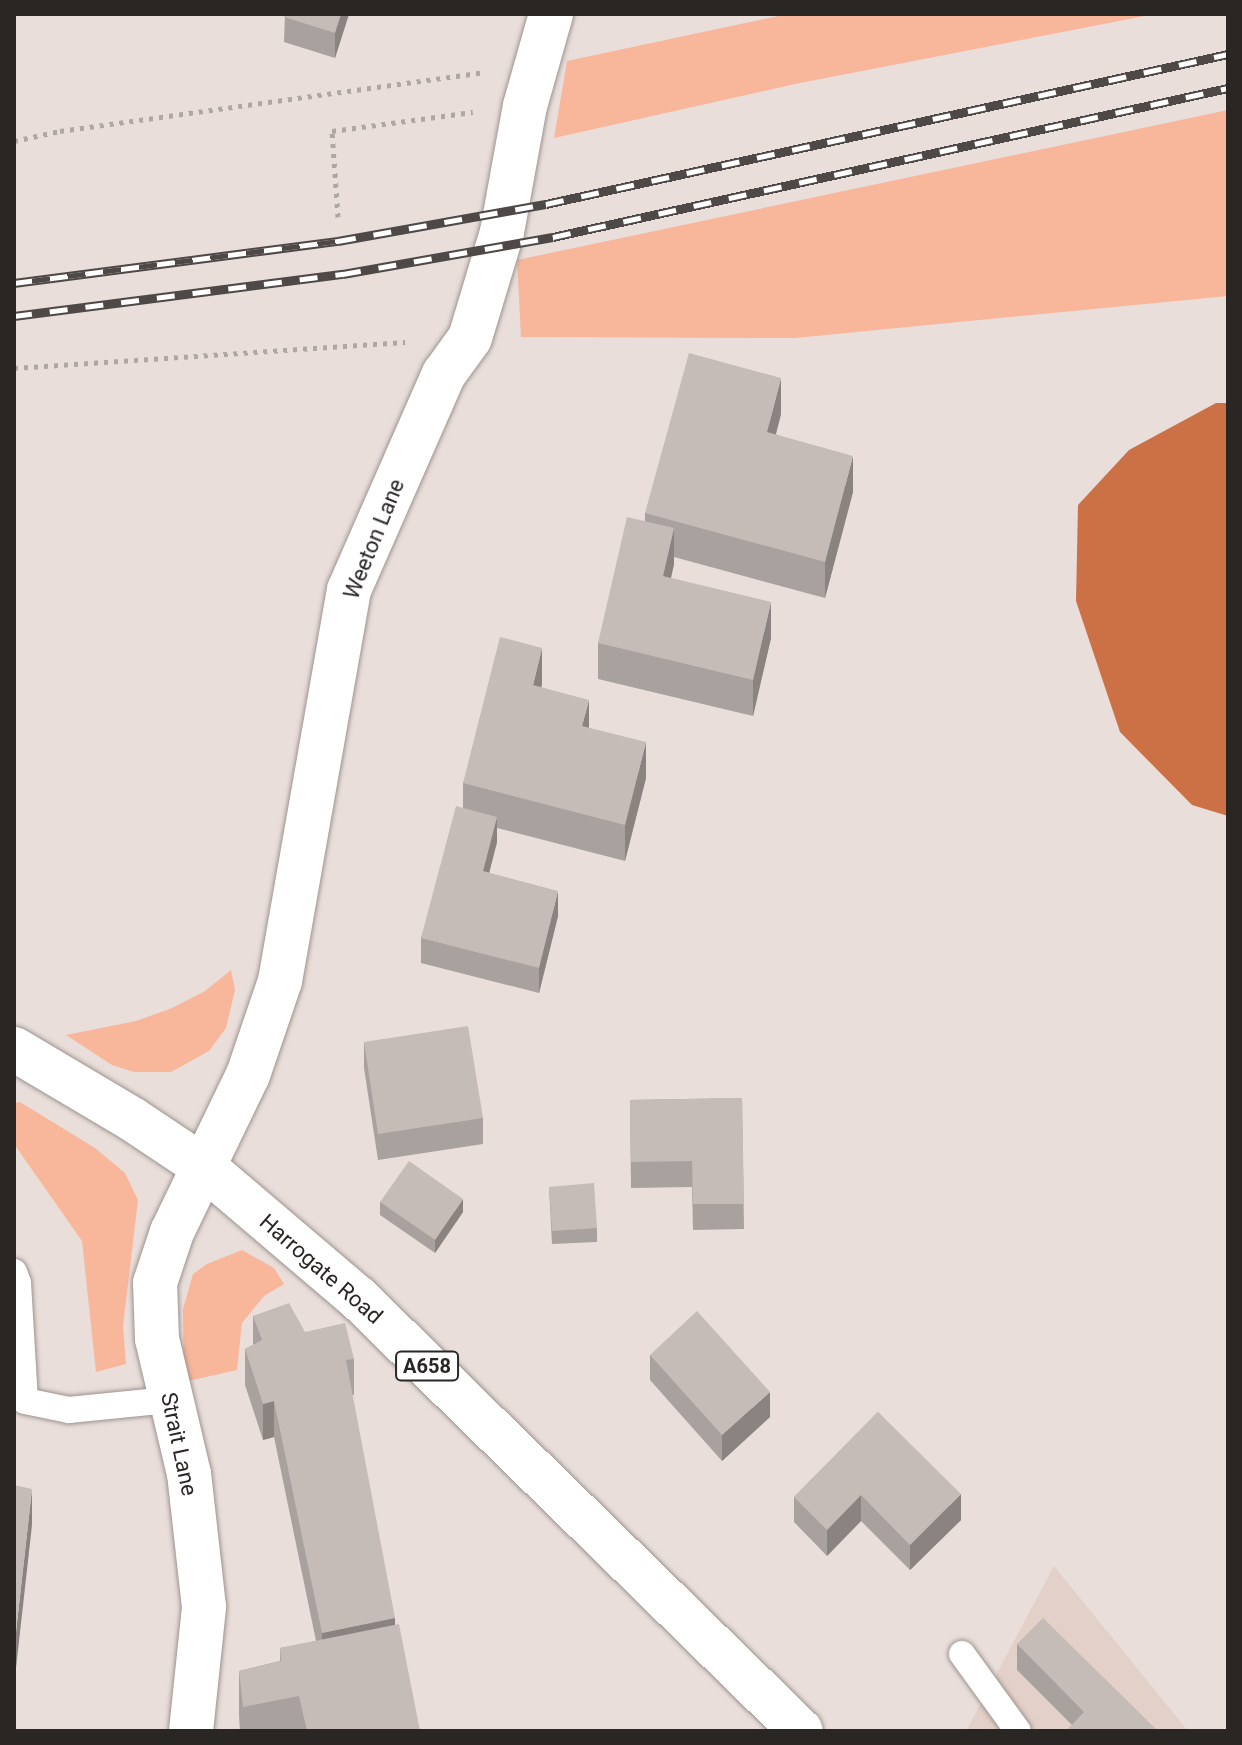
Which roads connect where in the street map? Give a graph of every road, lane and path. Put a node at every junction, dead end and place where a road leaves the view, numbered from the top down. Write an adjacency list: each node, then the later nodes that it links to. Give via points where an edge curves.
1 (551, 14): 2 (main road, Weeton Lane)
2 (537, 69): 4 (path, via 459,74); 6 (main road, Weeton Lane, via 502,232)
3 (420, 119): 5 (path, via 332,131)
4 (14, 141)
5 (338, 217)
6 (470, 338): 7 (path); 9 (main road, Weeton Lane, via 444,374 349,590 280,981 248,1075)
7 (14, 368)
8 (14, 1049): 9 (main road, Harrogate Road / A658)
9 (204, 1167): 11 (main road, Strait Lane, via 172,1232 155,1283 157,1339); 14 (main road, Harrogate Road / A658, via 358,1298)
10 (14, 1272): 11 (lane, via 25,1401 69,1410)
11 (169, 1400): 13 (main road, Strait Lane, via 189,1474 204,1607)
12 (962, 1654): 15 (lane)
13 (191, 1731)
14 (801, 1731)
15 (1018, 1731)

